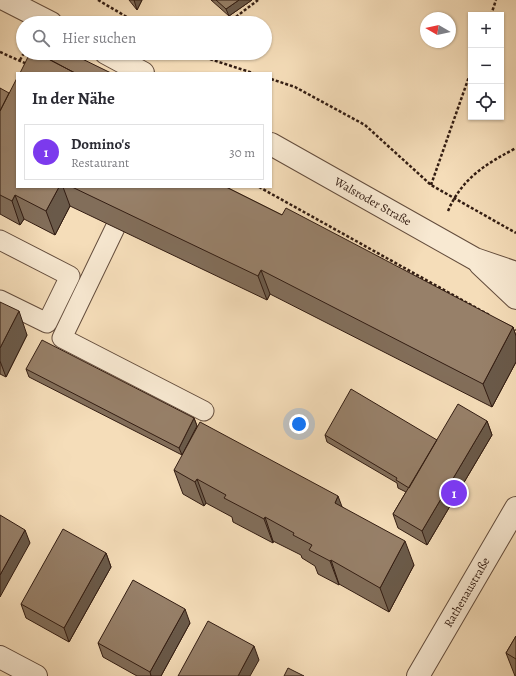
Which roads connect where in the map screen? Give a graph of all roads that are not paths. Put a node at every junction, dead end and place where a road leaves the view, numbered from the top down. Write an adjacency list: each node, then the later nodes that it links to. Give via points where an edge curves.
1 (6, 0): 2 (street)
2 (37, 16)
3 (119, 60): 4 (street)
4 (141, 72)
5 (272, 145): 8 (street, Walsroder Straße)
6 (115, 228): 12 (lane, via 62,338)
7 (0, 240): 11 (lane, via 70,276 47,323)
8 (474, 259): 9 (street, Walsroder Straße); 10 (street, Walsroder Straße)
9 (516, 273)
10 (516, 298)
11 (0, 300)
12 (204, 411)
13 (516, 508): 16 (street, Rathenaustraße)
14 (0, 657): 15 (street)
15 (36, 676)
16 (418, 676)

